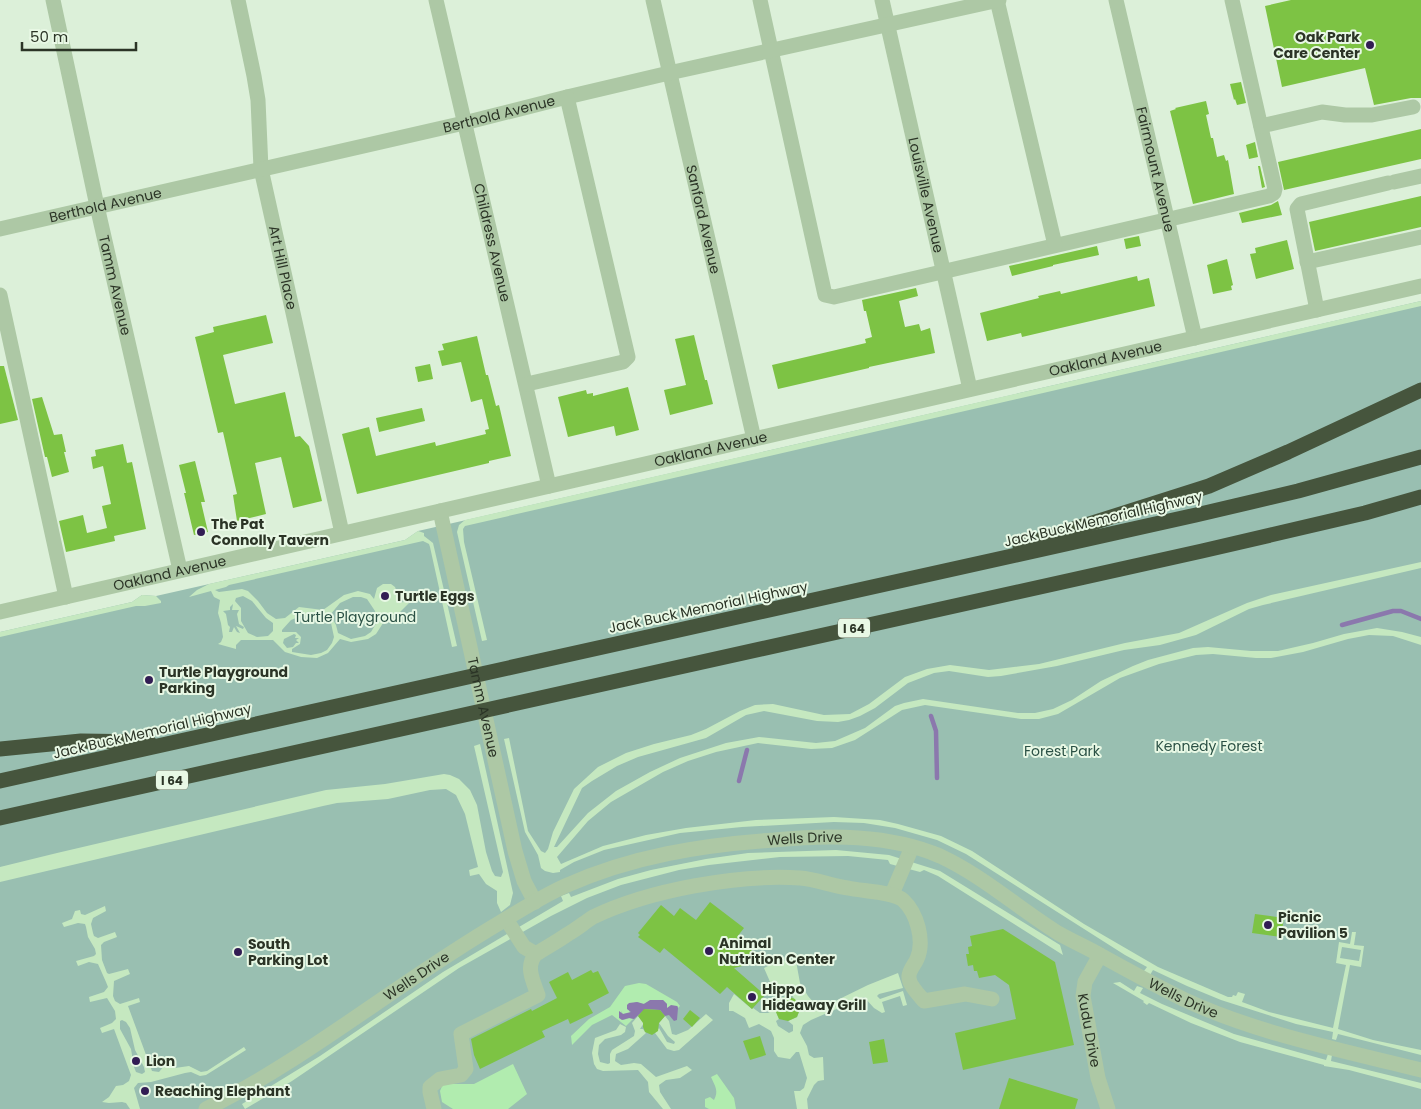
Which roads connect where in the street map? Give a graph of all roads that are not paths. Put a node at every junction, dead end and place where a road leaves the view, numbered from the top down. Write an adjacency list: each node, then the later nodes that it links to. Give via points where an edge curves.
1 (53, 0): 19 (street, Tamm Avenue)
2 (238, 0): 17 (street, Art Hill Place, via 258,100)
3 (436, 0): 15 (street, Childress Avenue)
4 (653, 0): 12 (street, Sanford Avenue)
5 (760, 0): 11 (street)
6 (882, 0): 10 (street, Louisville Avenue)
7 (998, 0): 10 (street, Berthold Avenue); 23 (street)
8 (1116, 0): 20 (street, Fairmount Avenue)
9 (1232, 0): 16 (street)
10 (887, 24): 11 (street, Berthold Avenue); 25 (street, Louisville Avenue)
11 (771, 50): 12 (street, Berthold Avenue); 25 (street, via 825,295 834,297)
12 (669, 73): 13 (street, Berthold Avenue); 33 (street, Sanford Avenue)
13 (568, 97): 15 (street, Berthold Avenue); 30 (street, via 628,357 623,362)
14 (1413, 107): 16 (street, via 1372,115 1322,112)
15 (464, 123): 17 (street, Berthold Avenue); 30 (street, Childress Avenue)
16 (1261, 126): 20 (street, via 1274,193)
17 (261, 169): 19 (street, Berthold Avenue); 40 (street, Art Hill Place)
18 (1421, 176): 24 (street, via 1296,208)
19 (97, 206): 21 (street, Berthold Avenue); 42 (street, Tamm Avenue)
20 (1167, 219): 23 (street); 29 (street, Fairmount Avenue)
21 (0, 229)
22 (1421, 237): 24 (street)
23 (1055, 245): 25 (street)
24 (1307, 262): 28 (street)
25 (944, 270): 31 (street, Louisville Avenue)
26 (1421, 286): 28 (street, Oakland Avenue)
27 (0, 295): 43 (street)
28 (1318, 310): 29 (street, Oakland Avenue)
29 (1196, 338): 31 (street, Oakland Avenue)
30 (527, 384): 35 (street, Childress Avenue)
31 (970, 389): 33 (street, Oakland Avenue)
32 (1421, 390): 41 (highway, via 1210,486 1032,542)
33 (754, 439): 35 (street, Oakland Avenue)
34 (1421, 456): 41 (highway, Jack Buck Memorial Highway, via 1298,492)
35 (549, 486): 38 (street, Oakland Avenue)
36 (1421, 497): 39 (highway, I 64)
37 (1421, 506): 39 (highway)
38 (440, 511): 40 (street, Oakland Avenue); 51 (street, Tamm Avenue, via 515,851)
39 (1365, 513): 48 (highway, I 64)
40 (342, 533): 42 (street, Oakland Avenue)
41 (977, 564): 45 (highway, Jack Buck Memorial Highway)
42 (180, 570): 43 (street, Oakland Avenue)
43 (66, 596): 44 (street, Oakland Avenue)
44 (0, 612)
45 (170, 743): 46 (highway, via 81,742); 47 (highway, Jack Buck Memorial Highway)
46 (0, 749)
47 (0, 781)
48 (0, 818)
49 (912, 847): 50 (street); 51 (street, Wells Drive, via 848,837 705,846 613,867 562,887); 54 (street, Wells Drive, via 958,865 1058,933)
50 (892, 894): 53 (street, via 795,878 704,885 651,895 617,907 591,918); 55 (street, via 902,899 917,924 920,950 909,979 924,1001 965,994)
51 (535, 902): 52 (street, Wells Drive)
52 (506, 919): 53 (street, via 524,947); 57 (street, Wells Drive, via 271,1073)
53 (536, 954): 58 (street, via 530,960 530,967 538,995 461,1034 466,1069 461,1075 440,1079 430,1086)
54 (1100, 955): 56 (street, Wells Drive, via 1185,1000 1243,1023); 59 (street, Kudu Drive, via 1086,982 1083,996 1098,1078)
55 (992, 999)
56 (1421, 1070)
57 (206, 1109)
58 (434, 1109)
59 (1108, 1109)

